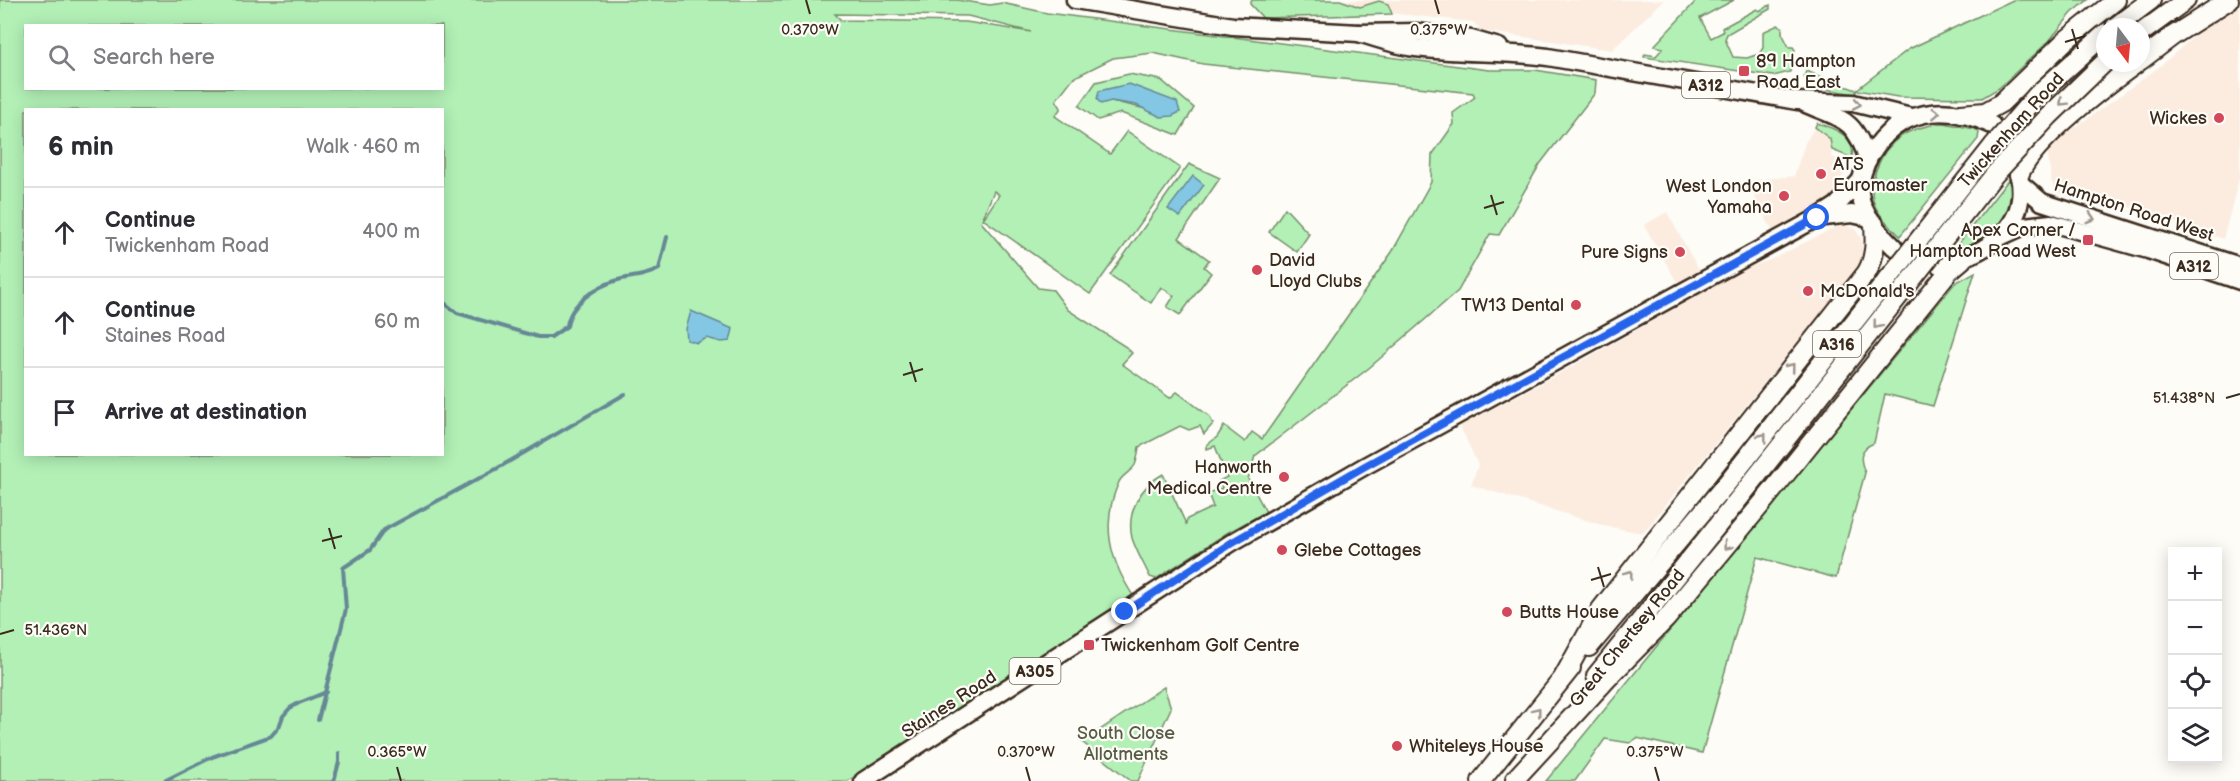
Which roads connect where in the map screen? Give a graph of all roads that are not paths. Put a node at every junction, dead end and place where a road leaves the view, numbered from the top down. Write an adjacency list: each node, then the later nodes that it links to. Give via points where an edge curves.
1 (1075, 0): 12 (main road, A312, via 1233,26 1359,33 1408,47 1548,57)
2 (2116, 0): 13 (highway, via 2058,47 2001,103 1985,112)
3 (2151, 0): 6 (highway)
4 (2186, 0): 7 (highway)
5 (2229, 0): 9 (highway)
6 (2127, 18)
7 (2150, 26)
8 (2096, 42): 27 (highway, Twickenham Road / A316, one-way to 8, bridge, via 1945,204 2037,95)
9 (2150, 53)
10 (2096, 71): 29 (highway, Great Chertsey Road / A316, one-way to 29, bridge, via 1995,174)
11 (2126, 72): 18 (highway, via 2057,129 2023,165)
12 (1802, 102): 14 (main road, A312, one-way to 14, via 1852,103); 16 (main road, A312, via 1844,120 1862,141)
13 (1961, 114): 14 (main road, one-way to 13, via 1944,112); 15 (main road)
14 (1911, 117): 16 (main road, via 1890,129)
15 (1992, 125)
16 (1868, 160): 17 (main road)
17 (1862, 178): 19 (main road, A305, via 1836,206); 20 (main road, via 1860,192)
18 (2020, 180): 21 (main road, via 2019,205 2012,224); 25 (main road, Hampton Road West / A312, one-way to 25, via 2042,202)
19 (1817, 218): 20 (main road, A305, via 1843,214); 30 (main road, Staines Road / A305, via 1365,466 1206,560)
20 (1872, 221): 22 (main road); 28 (highway, one-way to 20, via 1601,609 1867,272 1873,262 1875,244)
21 (2000, 237): 23 (main road); 26 (main road, Hampton Road West / A312, via 2024,226 2051,223)
22 (1894, 247)
23 (1962, 260): 24 (main road); 29 (highway, one-way to 29, via 1949,271 1666,619)
24 (1939, 265)
25 (2240, 266)
26 (2240, 280)
27 (1727, 483): 28 (highway, Great Chertsey Road / A316)
28 (1564, 676): 31 (highway, Great Chertsey Road / A316, one-way to 28)
29 (1514, 780)
30 (863, 781)
31 (1481, 781)

